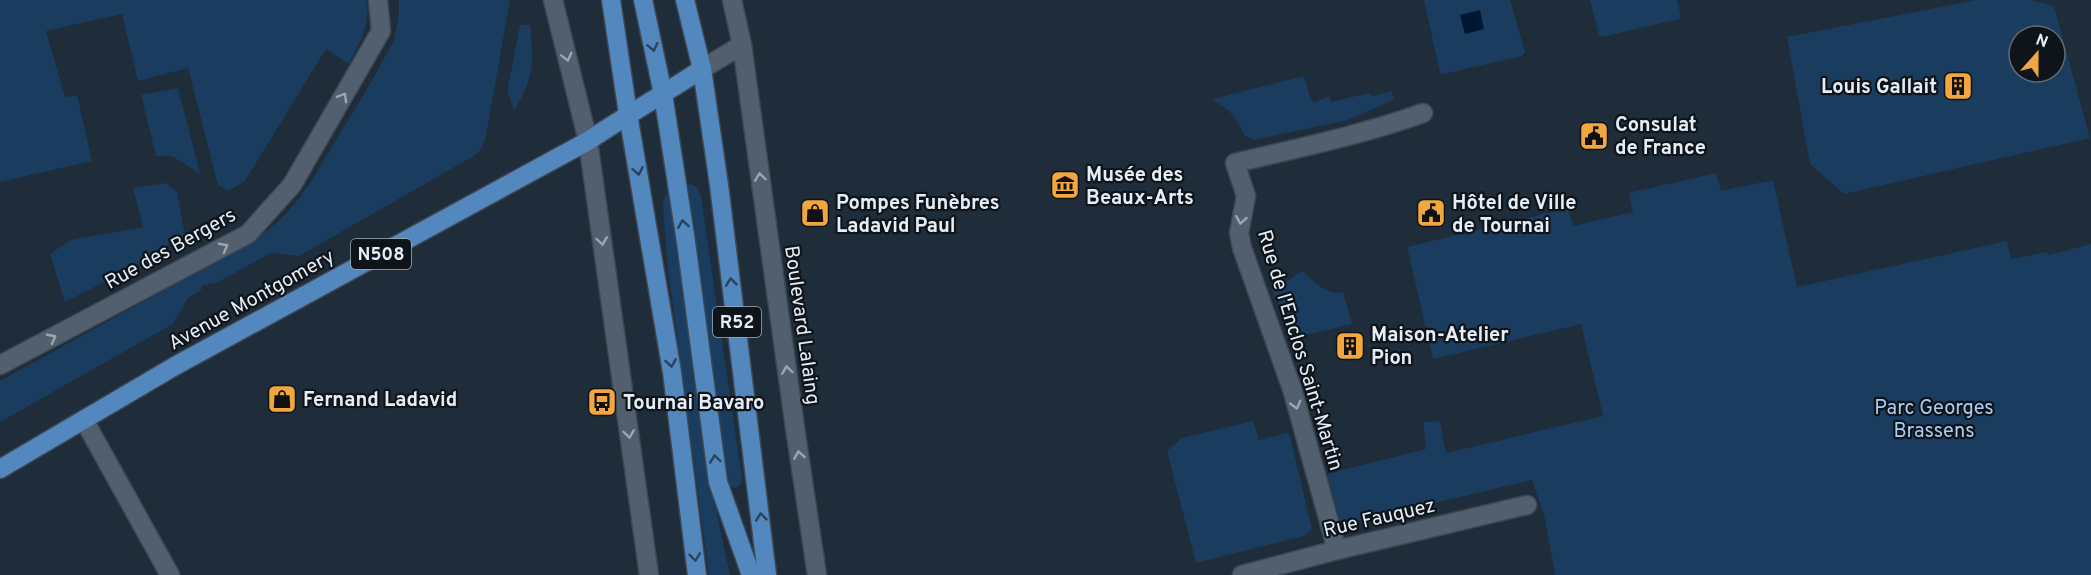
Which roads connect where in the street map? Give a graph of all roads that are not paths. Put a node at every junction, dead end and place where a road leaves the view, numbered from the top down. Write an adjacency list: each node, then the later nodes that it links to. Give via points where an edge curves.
1 (378, 0): 13 (street, Rue des Bergers, one-way to 1, via 248,234 292,185 381,31)
2 (553, 0): 12 (street, one-way to 12)
3 (611, 0): 11 (main road)
4 (643, 0): 9 (main road, R52, one-way to 9)
5 (685, 0): 8 (main road, R52)
6 (732, 0): 7 (street, Boulevard Lalaing)
7 (742, 45): 8 (street, Avenue Montgomery); 23 (street, Boulevard Lalaing, one-way to 7)
8 (702, 69): 9 (main road, Avenue Montgomery); 22 (main road, R52, one-way to 8)
9 (663, 94): 11 (main road, Avenue Montgomery); 21 (main road, R52, one-way to 9, via 718,482)
10 (1423, 113): 17 (street, Rue de l'Enclos Saint-Martin, one-way to 17, via 1235,164 1246,195 1239,233 1242,248 1292,389)
11 (628, 114): 12 (main road, Avenue Montgomery / N508); 20 (main road, one-way to 20, via 672,372)
12 (588, 141): 14 (main road, Avenue Montgomery / N508, via 175,366); 19 (street, one-way to 19)
13 (0, 365)
14 (84, 420): 15 (main road, Avenue Montgomery / N508); 18 (street)
15 (0, 469)
16 (1527, 506): 17 (street, Rue Fauquez)
17 (1337, 550): 24 (street, Rue Fauquez)
18 (170, 575)
19 (649, 575)
20 (697, 575)
21 (751, 575)
22 (767, 575)
23 (817, 575)
24 (1242, 575)

